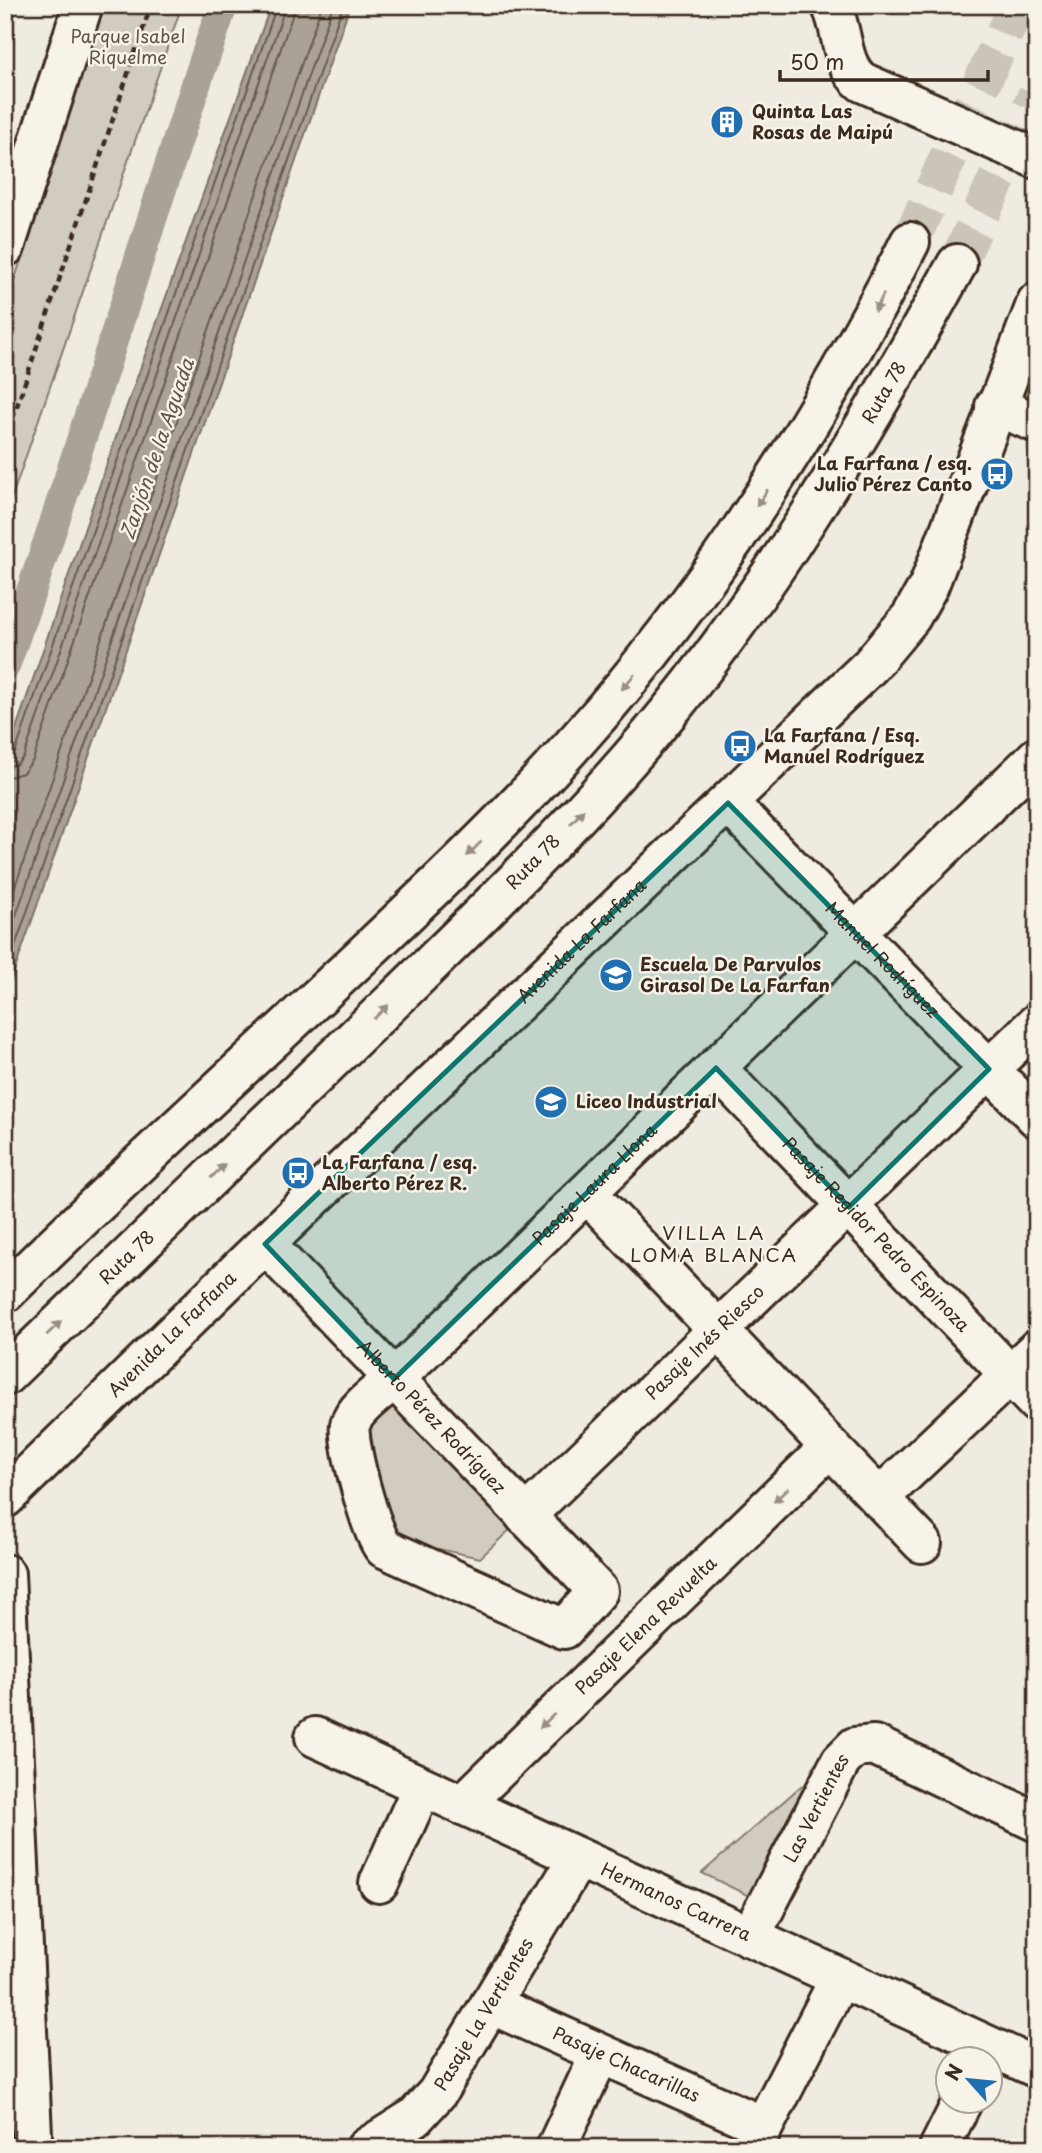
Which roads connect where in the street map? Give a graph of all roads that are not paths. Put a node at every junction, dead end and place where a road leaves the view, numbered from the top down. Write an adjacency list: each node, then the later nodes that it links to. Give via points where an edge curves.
1 (83, 5): 3 (main road)
2 (831, 5): 4 (main road, via 846,61 862,82)
3 (18, 157): 6 (main road)
4 (1037, 159)
5 (911, 243): 21 (main road, one-way to 21, via 872,319 778,473 683,613 614,698 450,873 96,1202)
6 (5, 247)
7 (957, 264): 24 (main road, Ruta 78, one-way to 7, via 514,883 634,754 711,656 808,519 871,419)
8 (1037, 302): 9 (main road, Avenida La Farfana)
9 (995, 406): 10 (main road); 12 (main road, Avenida La Farfana, via 943,551 911,617 872,665)
10 (1037, 423)
11 (1037, 757): 13 (main road, Pasaje Laura Llona)
12 (728, 803): 13 (main road, Manuel Rodríguez); 20 (main road, Avenida La Farfana)
13 (855, 933): 15 (main road, Pasaje Laura Llona); 16 (main road, Manuel Rodríguez)
14 (1037, 1023): 16 (main road, Pasaje Inés Riesco)
15 (716, 1068): 18 (main road, Pasaje Laura Llona); 19 (main road, Pasaje Regidor Pedro Espinoza)
16 (989, 1069): 17 (main road, Manuel Rodríguez); 19 (main road, Pasaje Inés Riesco)
17 (1037, 1118)
18 (587, 1193): 22 (main road); 25 (main road, Pasaje Laura Llona)
19 (849, 1207): 22 (main road, Pasaje Inés Riesco); 23 (main road, Pasaje Regidor Pedro Espinoza)
20 (265, 1244): 25 (main road, Alberto Pérez Rodríguez); 28 (main road, Avenida La Farfana)
21 (5, 1293)
22 (719, 1331): 27 (main road); 30 (main road, Pasaje Inés Riesco)
23 (1023, 1362): 26 (main road, Pasaje Regidor Pedro Espinoza); 29 (main road)
24 (5, 1376)
25 (394, 1379): 30 (main road, Alberto Pérez Rodríguez); 33 (main road, Pasaje Laura Llona, via 350,1425 372,1530 379,1543 391,1553 564,1629)
26 (1037, 1403)
27 (830, 1447): 29 (main road); 36 (main road, Pasaje Elena Revuelta, one-way to 36)
28 (5, 1498)
29 (879, 1498): 31 (main road)
30 (525, 1516): 33 (main road, Alberto Pérez Rodríguez)
31 (922, 1543)
32 (5, 1574): 48 (main road)
33 (598, 1591)
34 (315, 1737): 35 (main road, Hermanos Carrera)
35 (422, 1787): 36 (main road, Hermanos Carrera); 39 (main road)
36 (462, 1805): 38 (main road, Hermanos Carrera)
37 (1037, 1822): 40 (main road, Las Vertientes, via 874,1745 855,1747 841,1761)
38 (578, 1858): 40 (main road, Hermanos Carrera); 42 (main road, Pasaje La Vertientes)
39 (379, 1883)
40 (750, 1937): 41 (main road, Hermanos Carrera)
41 (840, 1978): 43 (main road, Hermanos Carrera); 49 (main road)
42 (490, 2004): 44 (main road, Pasaje Chacarillas); 50 (main road, Pasaje La Vertientes, via 429,2103)
43 (969, 2044)
44 (600, 2054): 49 (main road, Pasaje Chacarillas); 51 (main road)
45 (1004, 2058): 46 (main road, Hermanos Carrera)
46 (1037, 2068)
47 (956, 2114): 52 (main road)
48 (32, 2134)
49 (758, 2137)
50 (366, 2148)
51 (556, 2148)
52 (939, 2148)

